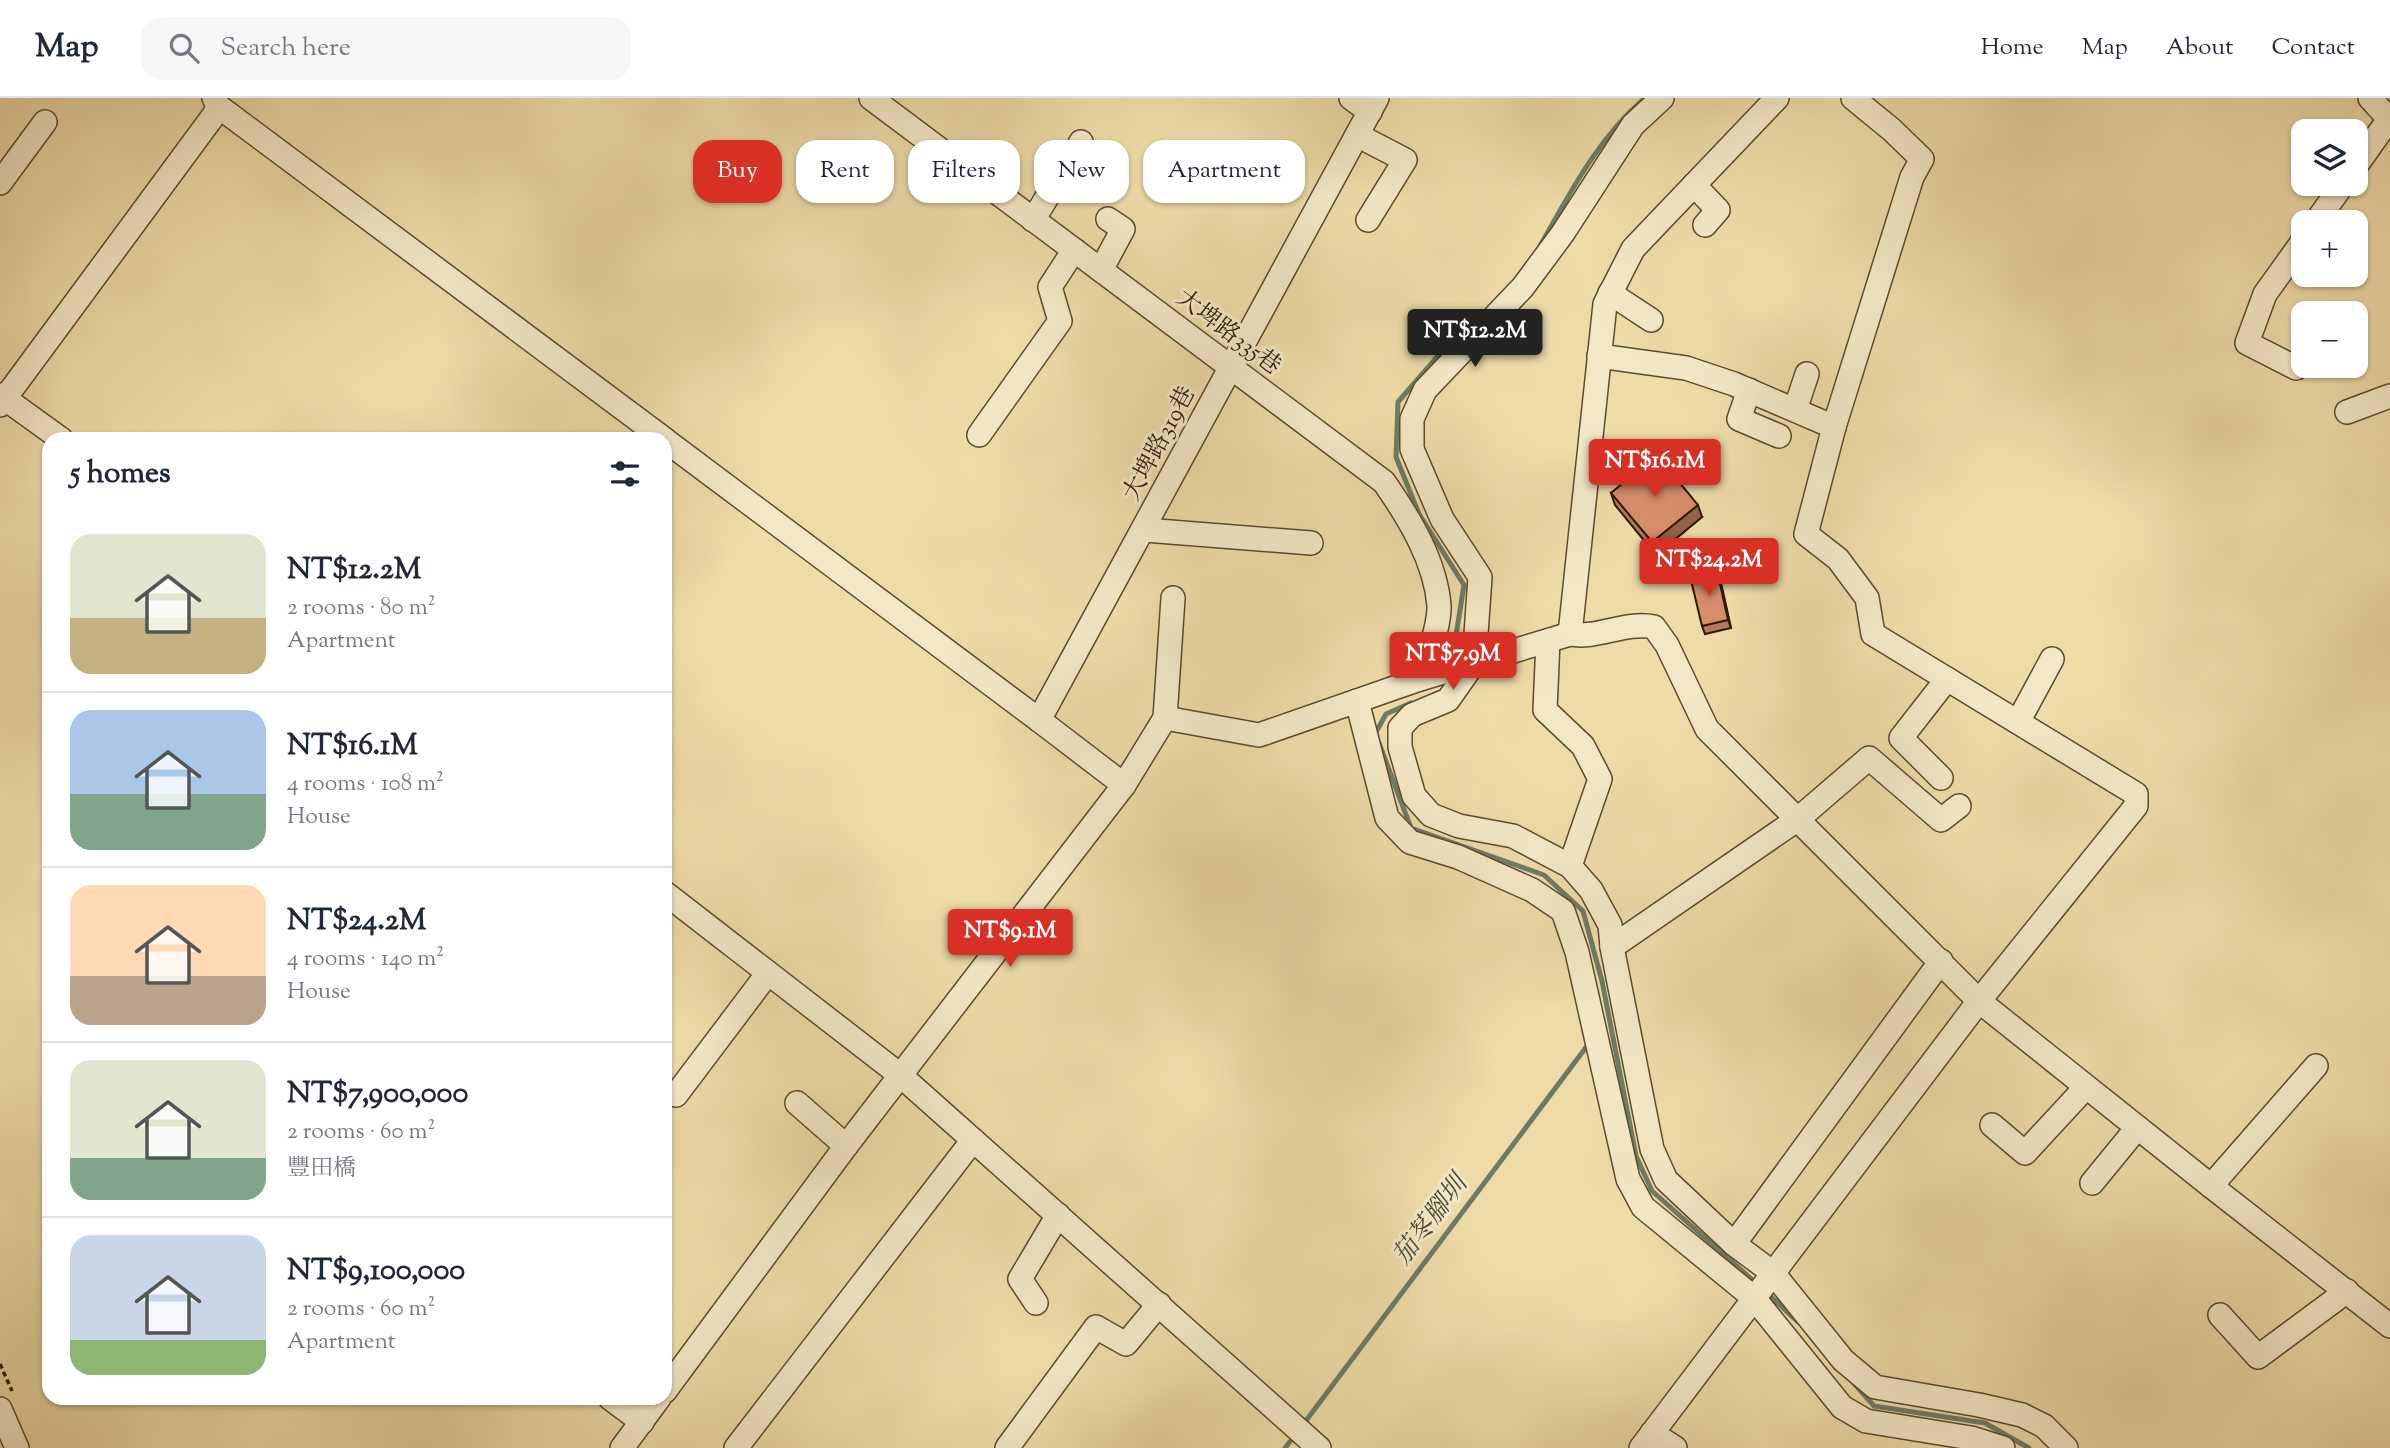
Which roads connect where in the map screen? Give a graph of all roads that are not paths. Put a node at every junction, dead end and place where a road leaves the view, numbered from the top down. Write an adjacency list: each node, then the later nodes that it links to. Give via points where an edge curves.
1 (871, 98): 18 (street, 大埤路335巷)
2 (1351, 98): 8 (street)
3 (1662, 98): 45 (street, via 1633,125 1524,287 1425,390 1412,419 1412,449 1442,519 1480,577)
4 (1777, 98): 14 (street)
5 (1853, 98): 34 (street, via 1922,159 1912,177)
6 (2370, 98): 9 (street)
7 (216, 102): 31 (street, via 214,116); 36 (street)
8 (1374, 105): 11 (street, 大埤路319巷)
9 (2390, 119): 12 (street)
10 (45, 122): 13 (street)
11 (1357, 135): 17 (street, via 1405,160); 27 (street, 大埤路319巷)
12 (2368, 149)
13 (0, 183)
14 (1694, 185): 19 (street, via 1718,210); 23 (street, via 1633,249)
15 (1043, 203): 18 (street)
16 (1108, 219): 22 (street, via 1123,229)
17 (1368, 219)
18 (1033, 220): 20 (street, 大埤路335巷)
19 (1705, 225)
20 (1074, 250): 22 (street, 大埤路335巷); 37 (street, via 1050,287 1060,321)
21 (2291, 257): 26 (street, via 2265,295 2246,342)
22 (1101, 270): 27 (street, 大埤路335巷)
23 (1611, 293): 24 (street); 25 (street, via 1605,303)
24 (1651, 320)
25 (1599, 356): 29 (street, via 1686,368); 43 (street)
26 (2291, 365)
27 (1230, 367): 40 (street, 大埤路319巷); 46 (street, 大埤路335巷, via 1384,482 1406,514 1430,564 1439,607)
28 (1807, 374): 32 (street)
29 (1749, 390): 32 (street); 38 (street, via 1739,419)
30 (2390, 396): 33 (street)
31 (2, 400): 35 (street)
32 (1795, 410): 34 (street)
33 (2347, 412)
34 (1835, 427): 47 (street, via 1806,534 1838,559 1867,598 1873,634)
35 (50, 432)
36 (653, 432)
37 (979, 435)
38 (1779, 436)
39 (672, 446): 50 (street)
40 (1145, 530): 41 (street); 50 (street, 大埤路319巷)
41 (1311, 543)
42 (1173, 598): 49 (street)
43 (1559, 638): 45 (street); 55 (street, via 1640,625 1654,627 1707,729); 56 (street, via 1545,710 1583,746 1600,779)
44 (2053, 659): 51 (street)
45 (1474, 663): 46 (street); 56 (street, via 1448,700 1412,716 1400,728 1400,747 1414,796 1431,815 1459,826 1513,836)
46 (1420, 679): 48 (street)
47 (1947, 679): 51 (street); 52 (street, via 1901,738)
48 (1357, 701): 49 (street, via 1259,735); 77 (street, via 1387,818 1410,842 1519,884 1563,911 1577,952 1628,1179 1643,1207)
49 (1165, 718): 53 (street)
50 (1040, 720): 53 (street)
51 (2018, 722): 61 (street, via 2136,794 2136,806)
52 (1941, 778)
53 (1124, 785): 63 (street)
54 (1959, 806): 55 (street, via 1941,820 1869,758)
55 (1798, 819): 58 (street); 59 (street)
56 (1570, 866): 58 (street, via 1591,890 1610,925)
57 (672, 900): 60 (street)
58 (1612, 947): 74 (street, via 1652,1149 1666,1180)
59 (1941, 961): 61 (street); 74 (street)
60 (768, 973): 63 (street); 65 (street)
61 (1979, 1001): 64 (street); 75 (street)
62 (2316, 1066): 72 (street)
63 (900, 1075): 69 (street); 70 (street)
64 (2086, 1087): 67 (street, via 2025,1153); 68 (street)
65 (676, 1095)
66 (797, 1103): 70 (street)
67 (1992, 1125)
68 (2137, 1128): 71 (street); 72 (street)
69 (973, 1140): 73 (street); 89 (street)
70 (846, 1146): 82 (street)
71 (2092, 1183)
72 (2211, 1186): 76 (street)
73 (1058, 1215): 78 (street, via 1020,1279); 79 (street)
74 (1734, 1244): 75 (street)
75 (1773, 1273): 77 (street); 94 (street, via 1843,1360 1875,1387 2022,1415 2043,1426)
76 (2347, 1290): 80 (street, via 2258,1357); 81 (street)
77 (1754, 1298): 87 (street); 93 (street, via 1842,1407 1866,1421 1971,1438)
78 (1036, 1303)
79 (1159, 1304): 90 (street, via 1126,1344 1096,1327); 91 (street)
80 (2220, 1315)
81 (2390, 1326)
82 (672, 1382)
83 (614, 1405): 86 (street)
84 (655, 1405): 86 (street)
85 (0, 1409): 88 (street)
86 (635, 1438)
87 (1646, 1441): 92 (street)
88 (17, 1448)
89 (736, 1448)
90 (1007, 1448)
91 (1319, 1448)
92 (1675, 1448)
93 (2003, 1448)
94 (2066, 1448)

